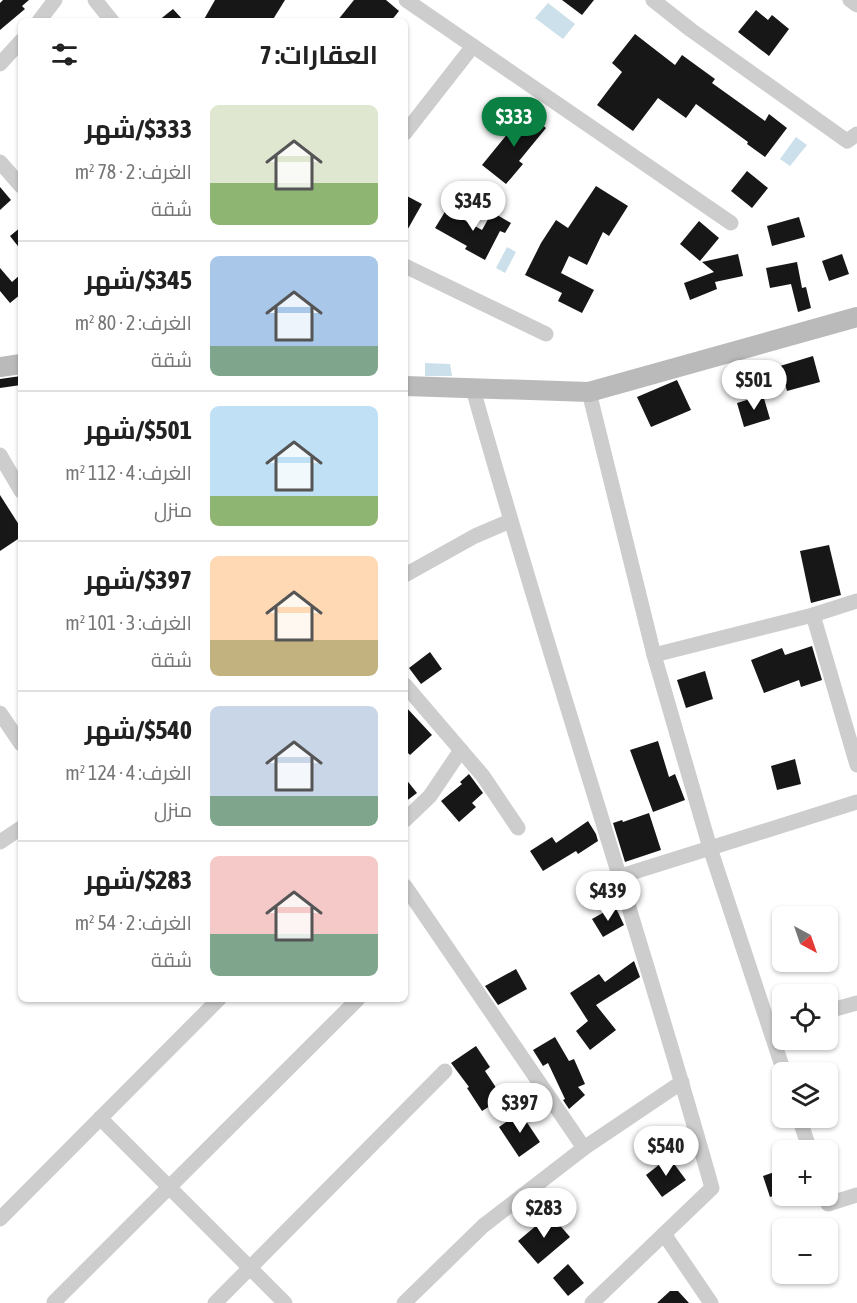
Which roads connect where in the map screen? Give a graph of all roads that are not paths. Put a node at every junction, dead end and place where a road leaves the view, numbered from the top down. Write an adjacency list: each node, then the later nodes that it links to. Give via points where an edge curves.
1 (55, 0): 7 (street)
2 (95, 0): 8 (street)
3 (406, 0): 10 (street)
4 (653, 0): 13 (street, via 847,141)
5 (850, 0): 6 (street)
6 (857, 5)
7 (41, 18)
8 (110, 18)
9 (18, 44): 11 (street)
10 (473, 46): 12 (street); 16 (street)
11 (0, 64)
12 (408, 129)
13 (857, 134)
14 (0, 162): 15 (street)
15 (18, 183)
16 (731, 224)
17 (408, 267): 19 (street)
18 (857, 317): 24 (street)
19 (546, 334)
20 (18, 364): 21 (street)
21 (0, 367)
22 (408, 386): 23 (street)
23 (473, 389): 24 (street); 27 (street)
24 (589, 392): 31 (street)
25 (0, 454): 26 (street)
26 (18, 485)
27 (510, 521): 28 (street); 43 (street)
28 (408, 573)
29 (857, 601): 30 (street)
30 (813, 615): 31 (street); 36 (street)
31 (654, 655): 42 (street)
32 (408, 688): 35 (street)
33 (0, 713): 34 (street)
34 (18, 740)
35 (461, 750): 38 (street, via 430,796); 39 (street)
36 (857, 765)
37 (857, 802): 42 (street)
38 (408, 817)
39 (518, 828)
40 (18, 830): 41 (street)
41 (0, 842)
42 (710, 848): 43 (street); 49 (street)
43 (621, 876): 51 (street)
44 (408, 890): 53 (street)
45 (216, 1002): 52 (street)
46 (355, 1002): 54 (street)
47 (857, 1003): 48 (street)
48 (838, 1008)
49 (772, 1016)
50 (445, 1071): 59 (street)
51 (682, 1082): 53 (street); 58 (street, via 712,1188)
52 (100, 1118): 54 (street); 57 (street)
53 (584, 1148): 63 (street, via 483,1226)
54 (168, 1186): 59 (street); 60 (street)
55 (857, 1195): 56 (street)
56 (838, 1201)
57 (0, 1219)
58 (664, 1234): 64 (street); 65 (street)
59 (250, 1268): 61 (street); 62 (street)
60 (54, 1302)
61 (215, 1303)
62 (285, 1303)
63 (404, 1303)
64 (592, 1303)
65 (711, 1303)

